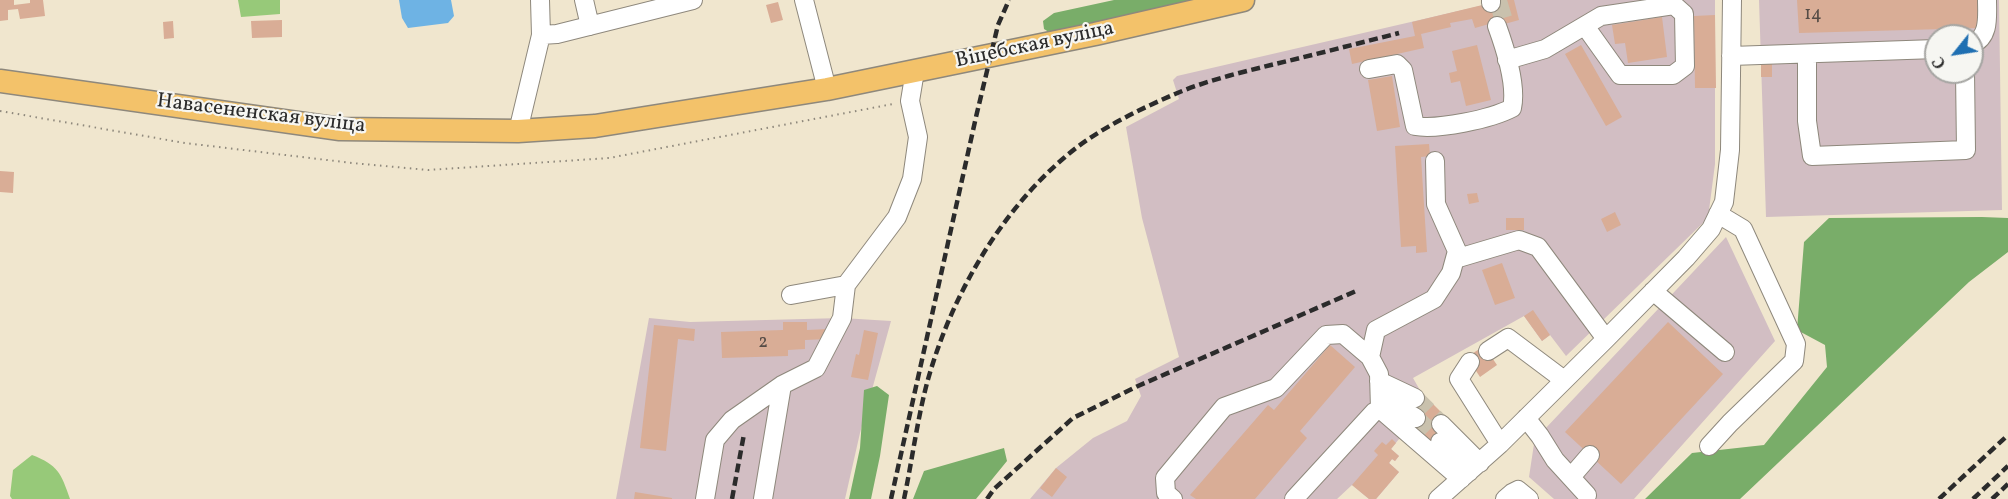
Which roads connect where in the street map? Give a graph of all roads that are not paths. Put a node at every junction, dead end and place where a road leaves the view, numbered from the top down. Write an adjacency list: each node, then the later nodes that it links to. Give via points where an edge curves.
1 (540, 0): 12 (lane)
2 (584, 0): 9 (lane)
3 (693, 0): 9 (lane)
4 (804, 0): 21 (lane)
5 (1243, 0): 18 (main road, Віцебская вуліца)
6 (1732, 0): 16 (lane)
7 (1987, 0): 11 (lane)
8 (1501, 25): 14 (lane)
9 (590, 26): 12 (lane)
10 (1585, 26): 10 (lane, via 1601,16 1674,5 1684,14 1685,66 1673,75 1620,75); 14 (lane, via 1545,50)
11 (1984, 32)
12 (541, 35): 23 (lane)
13 (1924, 49): 15 (lane)
14 (1506, 53): 17 (lane, via 1514,98 1512,108 1499,115 1427,128 1415,126 1403,70 1397,64)
15 (1806, 54): 16 (lane); 20 (lane, via 1812,156 1966,150)
16 (1731, 56): 25 (lane, via 1730,150 1724,202)
17 (1370, 69)
18 (915, 71): 21 (main road, Віцебская вуліца); 27 (lane, via 910,100 918,137 912,179 897,218)
19 (0, 81): 23 (main road, Навасененская вуліца, via 340,129)
20 (1965, 84)
21 (827, 89): 22 (main road, Віцебская вуліца)
22 (595, 126): 23 (main road, Навасененская вуліца)
23 (518, 131)
24 (1435, 161): 26 (lane, via 1436,204 1457,250)
25 (1718, 214): 28 (lane, via 1711,230); 43 (lane, via 1743,229 1796,344 1794,361)
26 (1455, 259): 30 (lane, via 1519,240 1538,247); 33 (lane, via 1434,299 1376,330)
27 (846, 285): 29 (lane); 36 (lane, via 842,318 816,368)
28 (1653, 291): 30 (lane); 32 (lane)
29 (791, 295)
30 (1606, 339): 35 (lane)
31 (1488, 351): 35 (lane, via 1508,338)
32 (1725, 352)
33 (1370, 357): 37 (lane, via 1379,374); 50 (lane, via 1343,334 1326,335 1276,388 1224,407 1165,478 1166,493)
34 (1470, 362): 42 (lane, via 1460,379)
35 (1564, 380): 40 (lane)
36 (782, 385): 48 (lane, via 732,420 716,440); 49 (lane)
37 (1380, 395): 38 (lane); 39 (lane); 45 (lane); 51 (lane, via 1374,412)
38 (1415, 398)
39 (1416, 418)
40 (1526, 418): 42 (lane); 46 (lane)
41 (1440, 433): 45 (lane)
42 (1500, 444): 45 (lane)
43 (1709, 446)
44 (1590, 456): 46 (lane)
45 (1470, 471): 52 (lane)
46 (1570, 477): 47 (lane)
47 (1587, 495)
48 (705, 499)
49 (763, 499)
50 (1173, 499)
51 (1294, 499)
52 (1438, 499)
53 (1505, 499): 54 (lane, via 1518,490)
54 (1529, 499)

